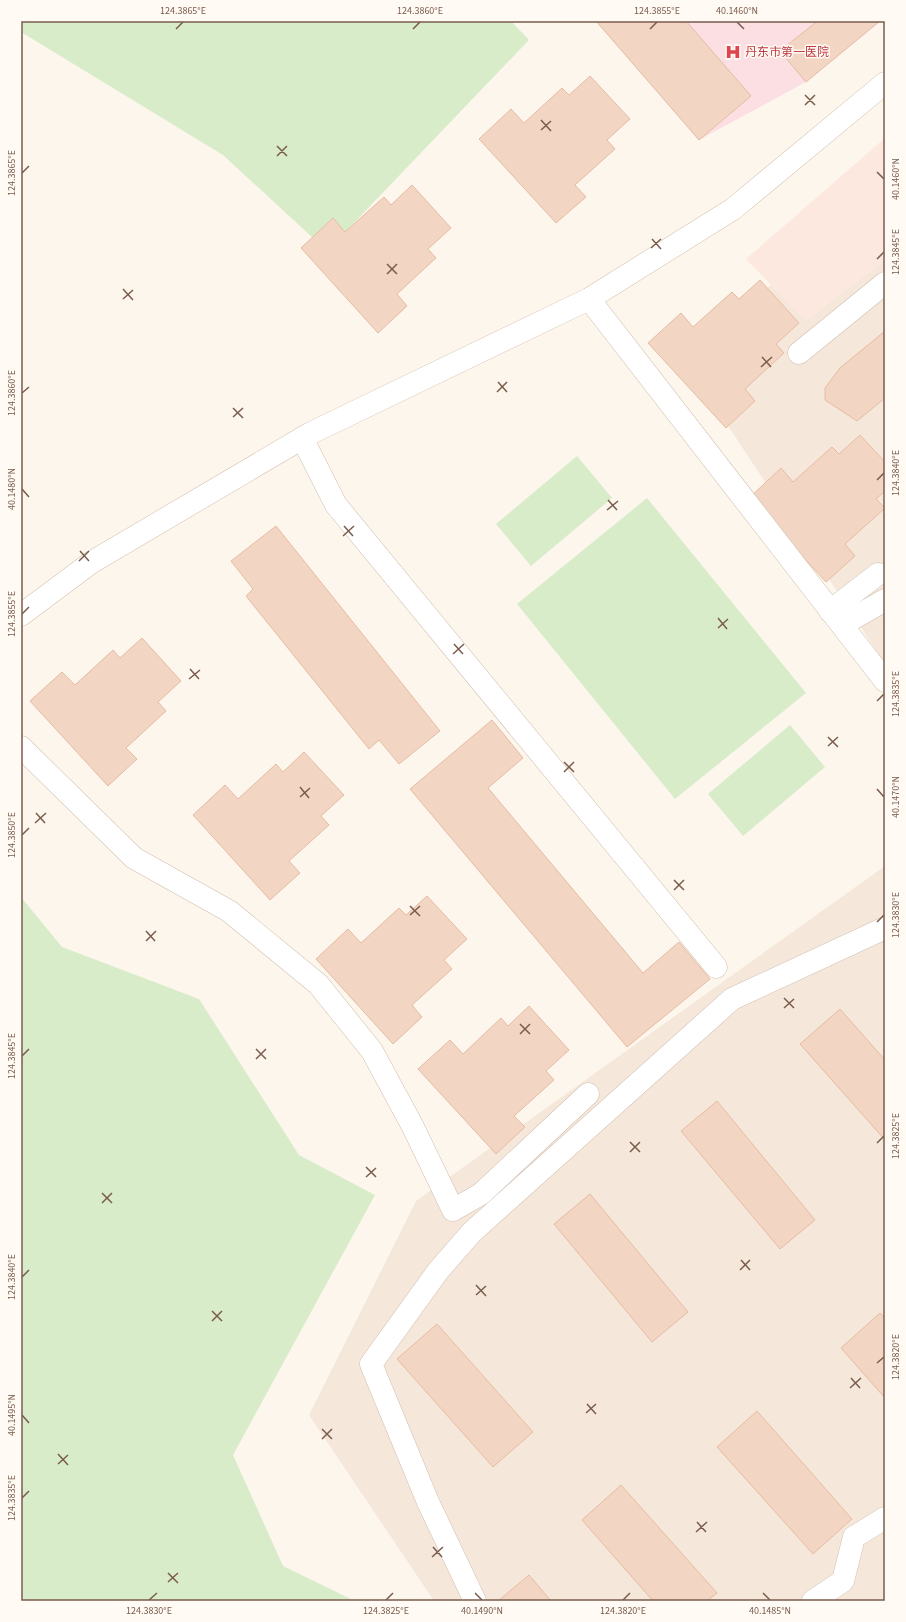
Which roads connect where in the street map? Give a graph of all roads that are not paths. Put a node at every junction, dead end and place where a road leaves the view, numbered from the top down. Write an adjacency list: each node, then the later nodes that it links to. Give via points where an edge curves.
1 (885, 84): 3 (street, via 733,209)
2 (885, 283): 4 (street)
3 (588, 299): 5 (street); 9 (street)
4 (799, 353)
5 (302, 438): 8 (street, via 92,562); 13 (street, via 336,505)
6 (878, 574): 9 (street)
7 (885, 600): 9 (street)
8 (21, 615)
9 (836, 618): 10 (street)
10 (885, 681)
11 (21, 747): 14 (street, via 134,858 229,910 318,984 372,1052 413,1127 453,1210 481,1194)
12 (885, 928): 16 (street, via 732,999 472,1232 438,1271 372,1364 428,1502)
13 (716, 967)
14 (588, 1094)
15 (885, 1518): 17 (street, via 854,1537 843,1581)
16 (475, 1601)
17 (813, 1601)

